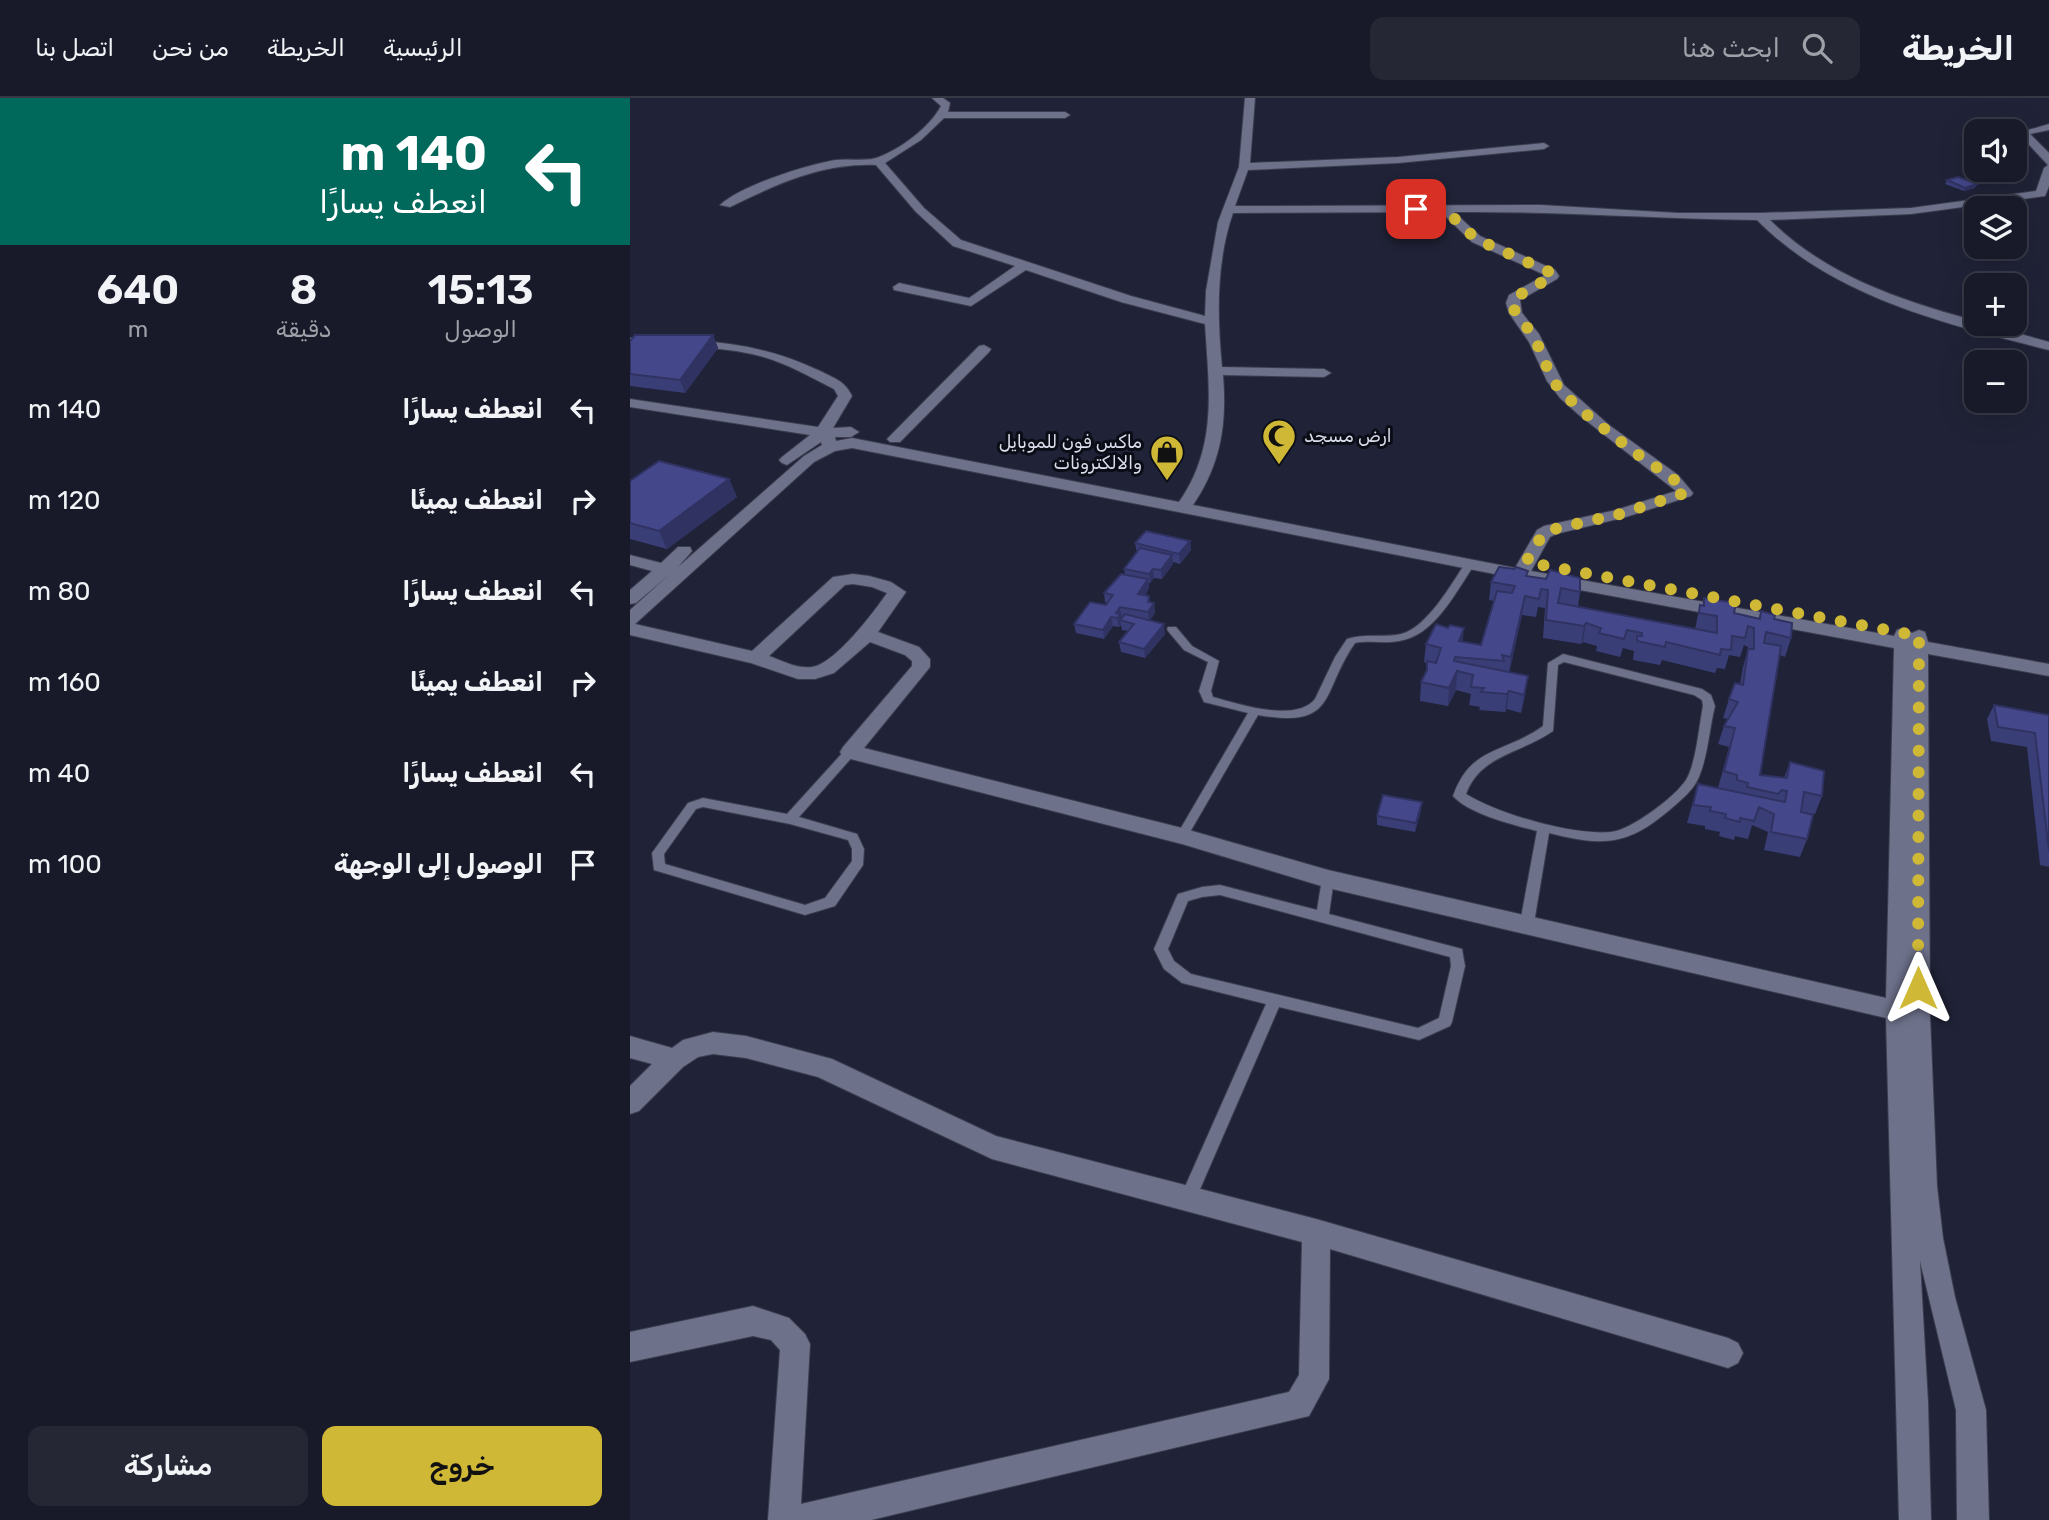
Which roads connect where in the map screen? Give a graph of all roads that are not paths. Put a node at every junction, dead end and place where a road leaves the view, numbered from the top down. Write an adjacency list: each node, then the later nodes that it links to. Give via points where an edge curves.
1 (937, 98): 3 (street, via 946,105)
2 (1250, 98): 9 (street)
3 (940, 115): 4 (street); 7 (street, via 928,129)
4 (1065, 115)
5 (2049, 127): 8 (street, via 2023,134)
6 (1544, 146): 9 (street, via 1398,160)
7 (879, 162): 12 (street, via 818,166); 16 (street, via 920,210 957,243)
8 (2049, 162)
9 (1244, 167): 14 (street)
10 (2049, 168): 11 (street)
11 (2045, 195): 15 (street, via 1911,211)
12 (726, 205)
13 (1443, 208): 14 (street); 15 (street, via 1574,208); 30 (street, via 1476,239 1552,273 1512,302 1549,374 1563,393 1685,493 1550,530)
14 (1230, 210): 18 (street, via 1217,256)
15 (1760, 218): 20 (street, via 1779,236 1855,286 1928,312)
16 (1025, 265): 17 (street, via 971,302); 18 (street)
17 (899, 287)
18 (1211, 322): 22 (street)
19 (630, 342): 26 (street, via 722,345 761,352 840,386 845,392 827,422)
20 (2049, 345)
21 (984, 349): 25 (street)
22 (1215, 371): 23 (street); 27 (street, via 1215,441)
23 (1324, 373)
24 (630, 403): 26 (street)
25 (895, 439): 26 (street, via 847,431); 27 (street)
26 (828, 440): 27 (street, via 996,472); 31 (street)
27 (1188, 500): 29 (street); 30 (street)
28 (630, 560): 31 (street)
29 (1470, 564): 30 (street); 41 (lane, via 1419,632 1402,638 1351,641 1312,709 1303,714)
30 (1523, 568): 37 (street)
31 (673, 571): 32 (street); 33 (street)
32 (630, 599)
33 (630, 620)
34 (630, 629): 38 (street)
35 (1172, 629): 41 (lane, via 1188,648 1214,661 1206,698)
36 (867, 634): 38 (street, via 827,669 815,673 799,673); 38 (street, via 897,592 844,579); 42 (street, via 912,651 921,659 921,667)
37 (1911, 639): 39 (street); 40 (street); 50 (street)
38 (756, 658)
39 (2049, 660)
40 (2049, 670)
41 (1255, 711): 45 (lane)
42 (850, 752): 43 (lane); 45 (street)
43 (790, 819): 43 (lane, via 853,837 858,849 858,862 830,902 819,907 805,910 659,867 658,853 696,804)
44 (1544, 828): 44 (lane, via 1611,837 1648,820 1692,782 1707,698 1563,658 1553,663 1549,728 1539,737 1477,764 1462,780 1459,796 1470,805); 48 (lane)
45 (1182, 836): 46 (street)
46 (1328, 879): 47 (lane); 48 (street)
47 (1322, 918): 49 (lane, via 1220,890 1183,898 1161,949 1170,965 1187,979); 49 (lane, via 1457,953 1445,1022 1419,1034)
48 (1527, 923): 50 (street)
49 (1275, 1000): 54 (lane)
50 (1908, 1012): 60 (street, via 1903,1211); 61 (street, via 1929,1238 1970,1410)
51 (630, 1047): 52 (street)
52 (674, 1059): 53 (street); 54 (street, via 713,1043 823,1067 992,1146)
53 (630, 1103)
54 (1188, 1198): 55 (street)
55 (1316, 1232): 57 (street); 59 (street, via 1314,1379 1298,1405)
56 (630, 1347): 58 (street, via 753,1321 779,1328 795,1344)
57 (1728, 1353)
58 (784, 1520)
59 (802, 1520)
60 (1915, 1520)
61 (1973, 1520)

